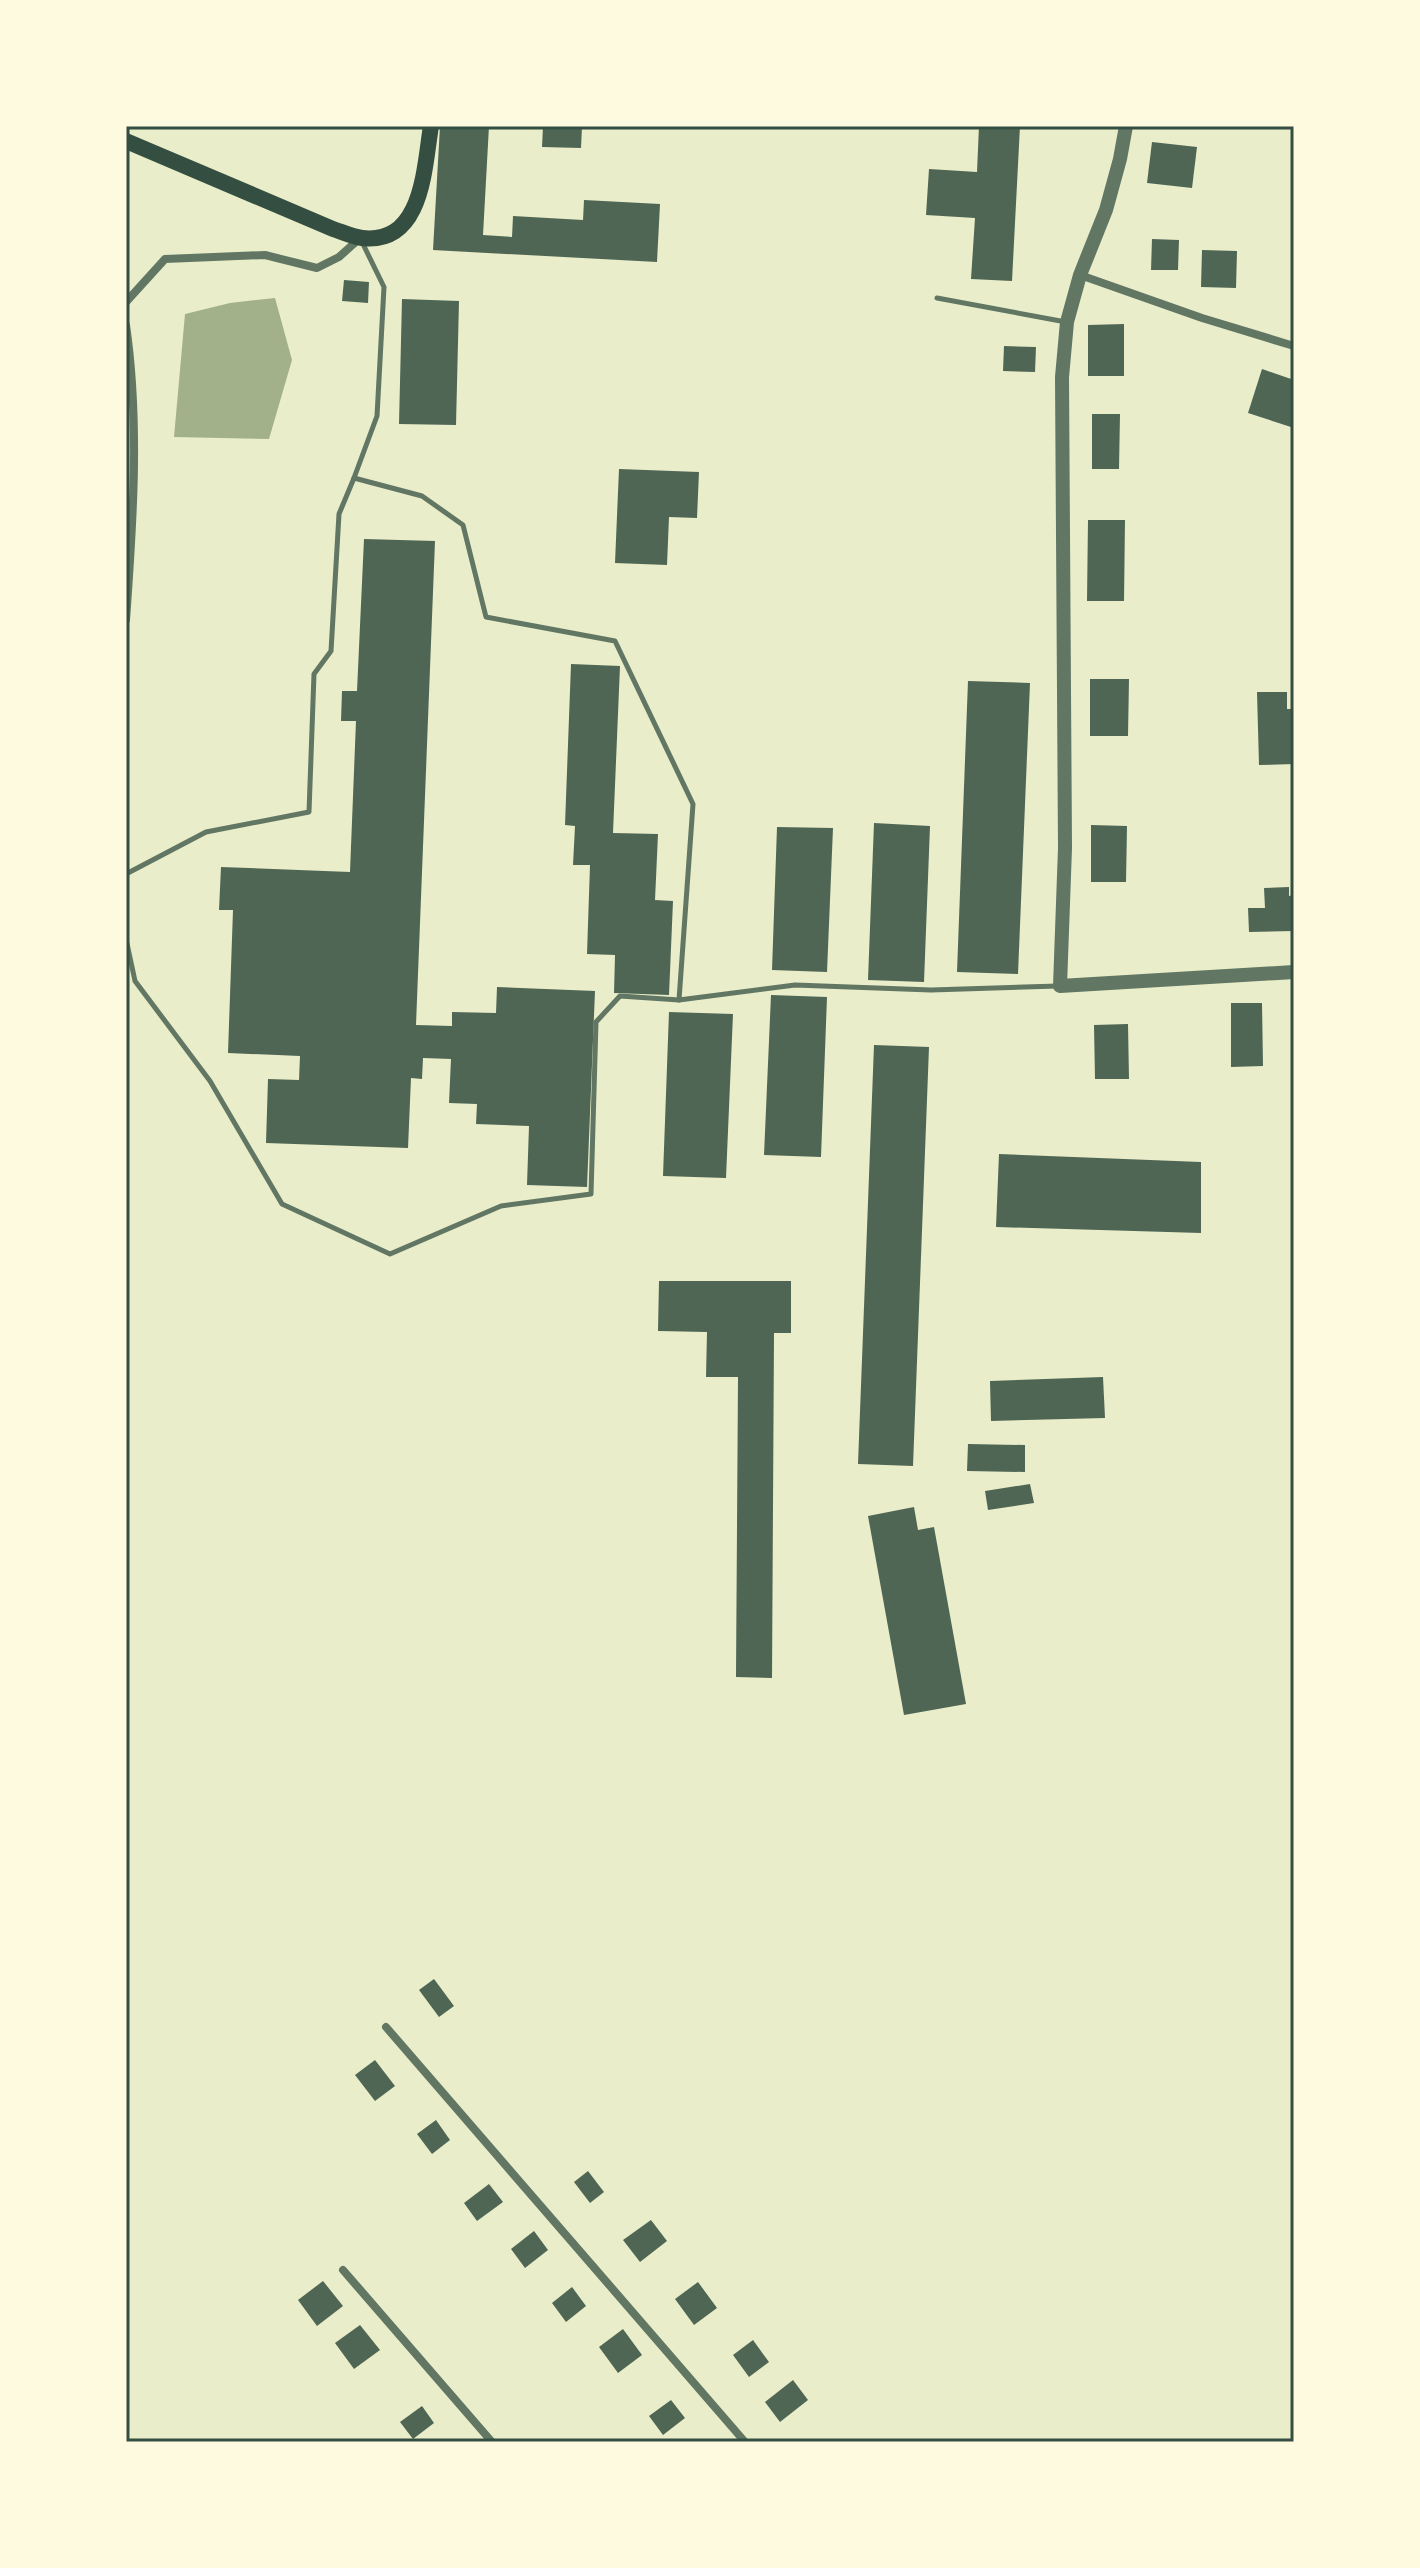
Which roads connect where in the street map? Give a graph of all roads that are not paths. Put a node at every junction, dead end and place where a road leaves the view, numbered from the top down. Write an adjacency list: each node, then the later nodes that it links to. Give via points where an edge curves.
1 (431, 126): 4 (main road, via 420,191 407,221 377,239)
2 (1126, 126): 5 (street, via 1106,210)
3 (126, 141): 4 (main road)
4 (360, 238): 7 (street, via 317,268 265,255 165,259); 11 (lane, via 384,287 377,416)
5 (1080, 275): 8 (street); 10 (street)
6 (937, 298): 8 (lane)
7 (126, 302)
8 (1067, 322): 16 (street, via 1062,377 1065,848)
9 (126, 325): 12 (street, via 132,370 133,529)
10 (1294, 346)
11 (354, 478): 13 (lane, via 339,514 331,651 314,674 309,812 206,832); 17 (lane, via 422,496 463,525 486,617 615,641 693,804)
12 (126, 620)
13 (126, 874)
14 (126, 939): 17 (lane, via 135,981 210,1081 282,1204 390,1254 501,1206 591,1194 596,1022 620,996)
15 (1294, 972): 16 (street)
16 (1060, 986): 17 (lane, via 931,990 795,985)
17 (679, 1000)
18 (386, 2027): 21 (street)
19 (343, 2270): 20 (street)
20 (492, 2442)
21 (745, 2442)

